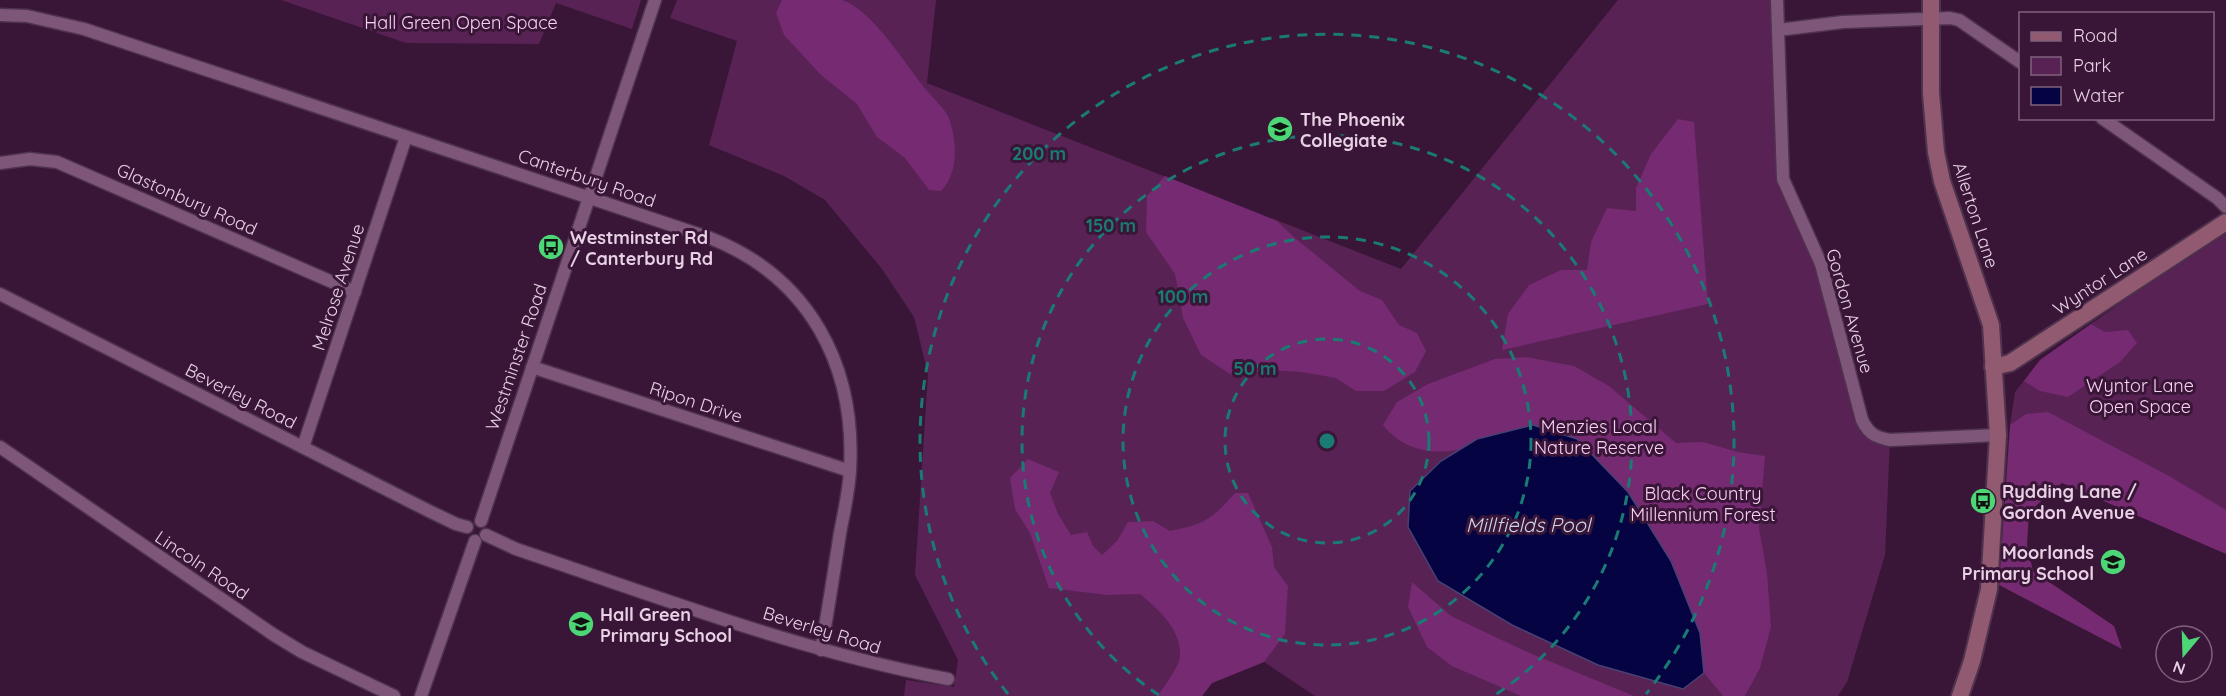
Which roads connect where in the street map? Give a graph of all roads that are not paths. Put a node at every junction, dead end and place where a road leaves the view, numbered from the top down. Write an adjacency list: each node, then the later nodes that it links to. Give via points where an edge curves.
1 (655, 0): 11 (street, Westminster Road)
2 (1777, 0): 6 (street, Gordon Avenue)
3 (1930, 0): 5 (street, Allerton Lane)
4 (0, 15): 9 (street, Canterbury Road, via 27,16 84,29)
5 (1931, 20): 6 (street, via 1844,22); 7 (street, via 1959,20); 17 (street, Allerton Lane, via 1936,152 1942,182 1991,325)
6 (1778, 30): 18 (street, Gordon Avenue, via 1784,179 1821,264 1862,420 1875,437 1890,440)
7 (2019, 61)
8 (2105, 120): 12 (street)
9 (406, 137): 11 (street, Canterbury Road); 14 (street, Melrose Avenue)
10 (0, 163): 14 (street, Glastonbury Road, via 30,159 57,162)
11 (589, 198): 16 (street, Westminster Road); 21 (street, Canterbury Road, via 733,247 787,285 816,323 833,354 849,429)
12 (2226, 207)
13 (2226, 222): 17 (street, Wyntor Lane, via 2010,363)
14 (356, 292): 20 (street, Melrose Avenue)
15 (0, 294): 20 (street, Beverley Road)
16 (532, 367): 21 (street, Ripon Drive); 22 (street, Westminster Road)
17 (1994, 367): 18 (street, Allerton Lane)
18 (1998, 435): 29 (street, Allerton Lane, via 1989,589)
19 (0, 447): 27 (street, Lincoln Road, via 274,635)
20 (303, 447): 23 (street, Beverley Road)
21 (850, 471): 25 (street, Canterbury Road)
22 (481, 521): 23 (street, via 474,520); 24 (street, via 486,526)
23 (467, 527): 24 (street, via 468,536)
24 (480, 538): 25 (street, Beverley Road); 28 (street)
25 (821, 650): 26 (street, Beverley Road)
26 (948, 679)
27 (394, 696)
28 (421, 696)
29 (1960, 696)

